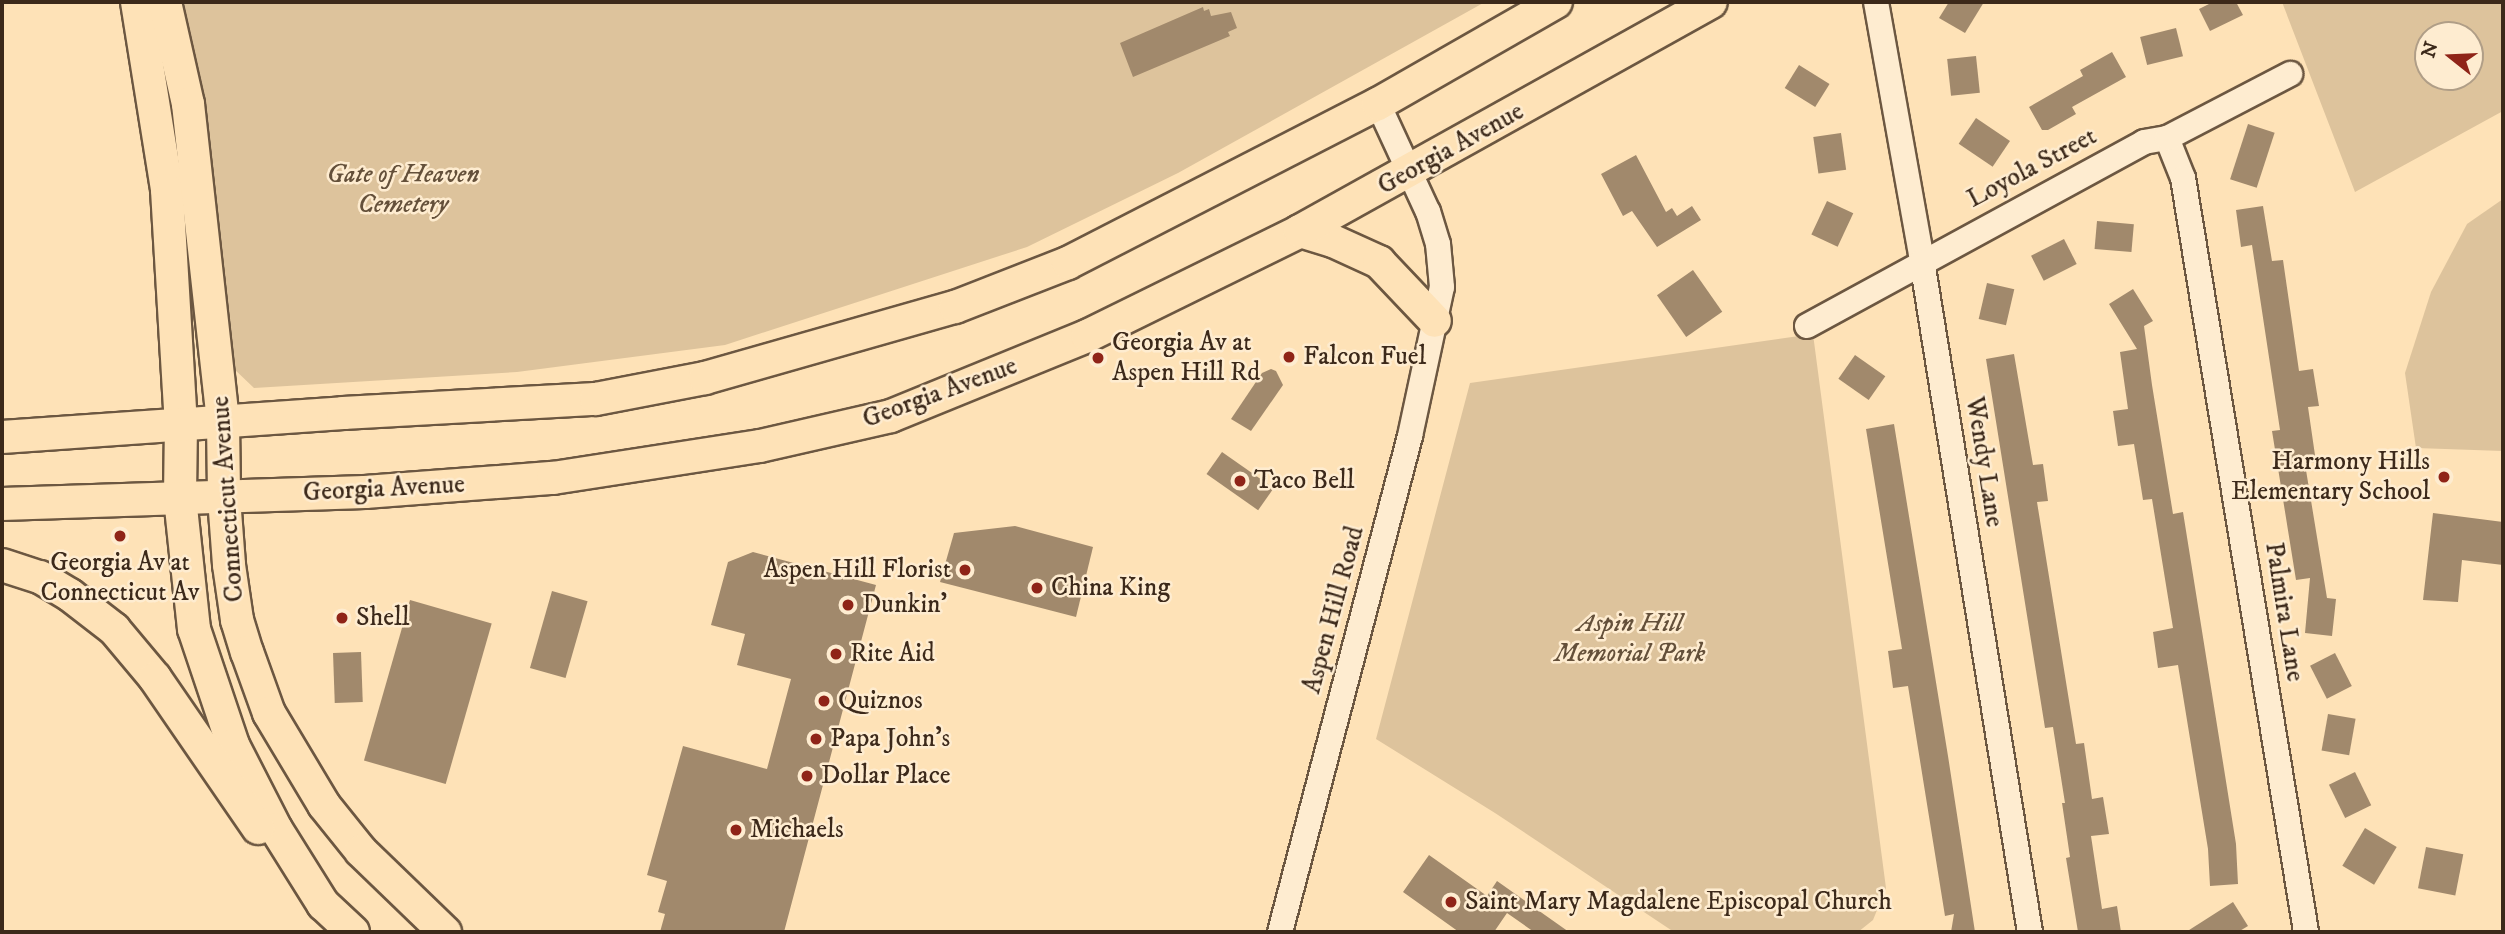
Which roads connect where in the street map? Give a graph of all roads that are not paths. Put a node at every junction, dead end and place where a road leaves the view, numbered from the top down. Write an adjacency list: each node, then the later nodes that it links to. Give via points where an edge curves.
1 (137, 2): 15 (main road, Connecticut Avenue, via 167,190)
2 (165, 2): 14 (main road, Connecticut Avenue, via 188,104)
3 (1556, 2): 7 (main road)
4 (1710, 2): 9 (main road, Georgia Avenue)
5 (1876, 2): 11 (street, Wendy Lane)
6 (2290, 74): 8 (street, Loyola Street)
7 (1378, 104): 9 (street, Aspen Hill Road); 14 (main road, via 1068,263 955,307 705,378 596,399)
8 (2167, 138): 11 (street, Loyola Street, via 2144,142); 26 (street, Palmira Lane, via 2182,178)
9 (1411, 172): 10 (main road, Georgia Avenue); 12 (street, Aspen Hill Road, via 1438,244 1441,287)
10 (1300, 232): 12 (main road, via 1379,262); 18 (main road, Georgia Avenue, via 1087,336 891,416 760,446 553,478)
11 (1922, 261): 13 (street, Loyola Street); 25 (street, Wendy Lane)
12 (1435, 321): 24 (street, Aspen Hill Road, via 1410,436)
13 (1807, 326)
14 (223, 422): 15 (main road); 18 (main road, Connecticut Avenue)
15 (181, 424): 16 (main road); 17 (main road, Connecticut Avenue)
16 (2, 437)
17 (180, 498): 18 (main road, Georgia Avenue); 19 (main road, Georgia Avenue); 21 (main road, Connecticut Avenue, via 187,587 204,666 233,745)
18 (223, 498): 23 (main road, Connecticut Avenue, via 237,620 269,713 342,829)
19 (2, 504)
20 (2, 565): 21 (main road, via 70,594 133,649 272,848)
21 (323, 904): 22 (main road, Connecticut Avenue)
22 (353, 932)
23 (445, 932)
24 (1280, 932)
25 (2030, 932)
26 (2306, 932)

